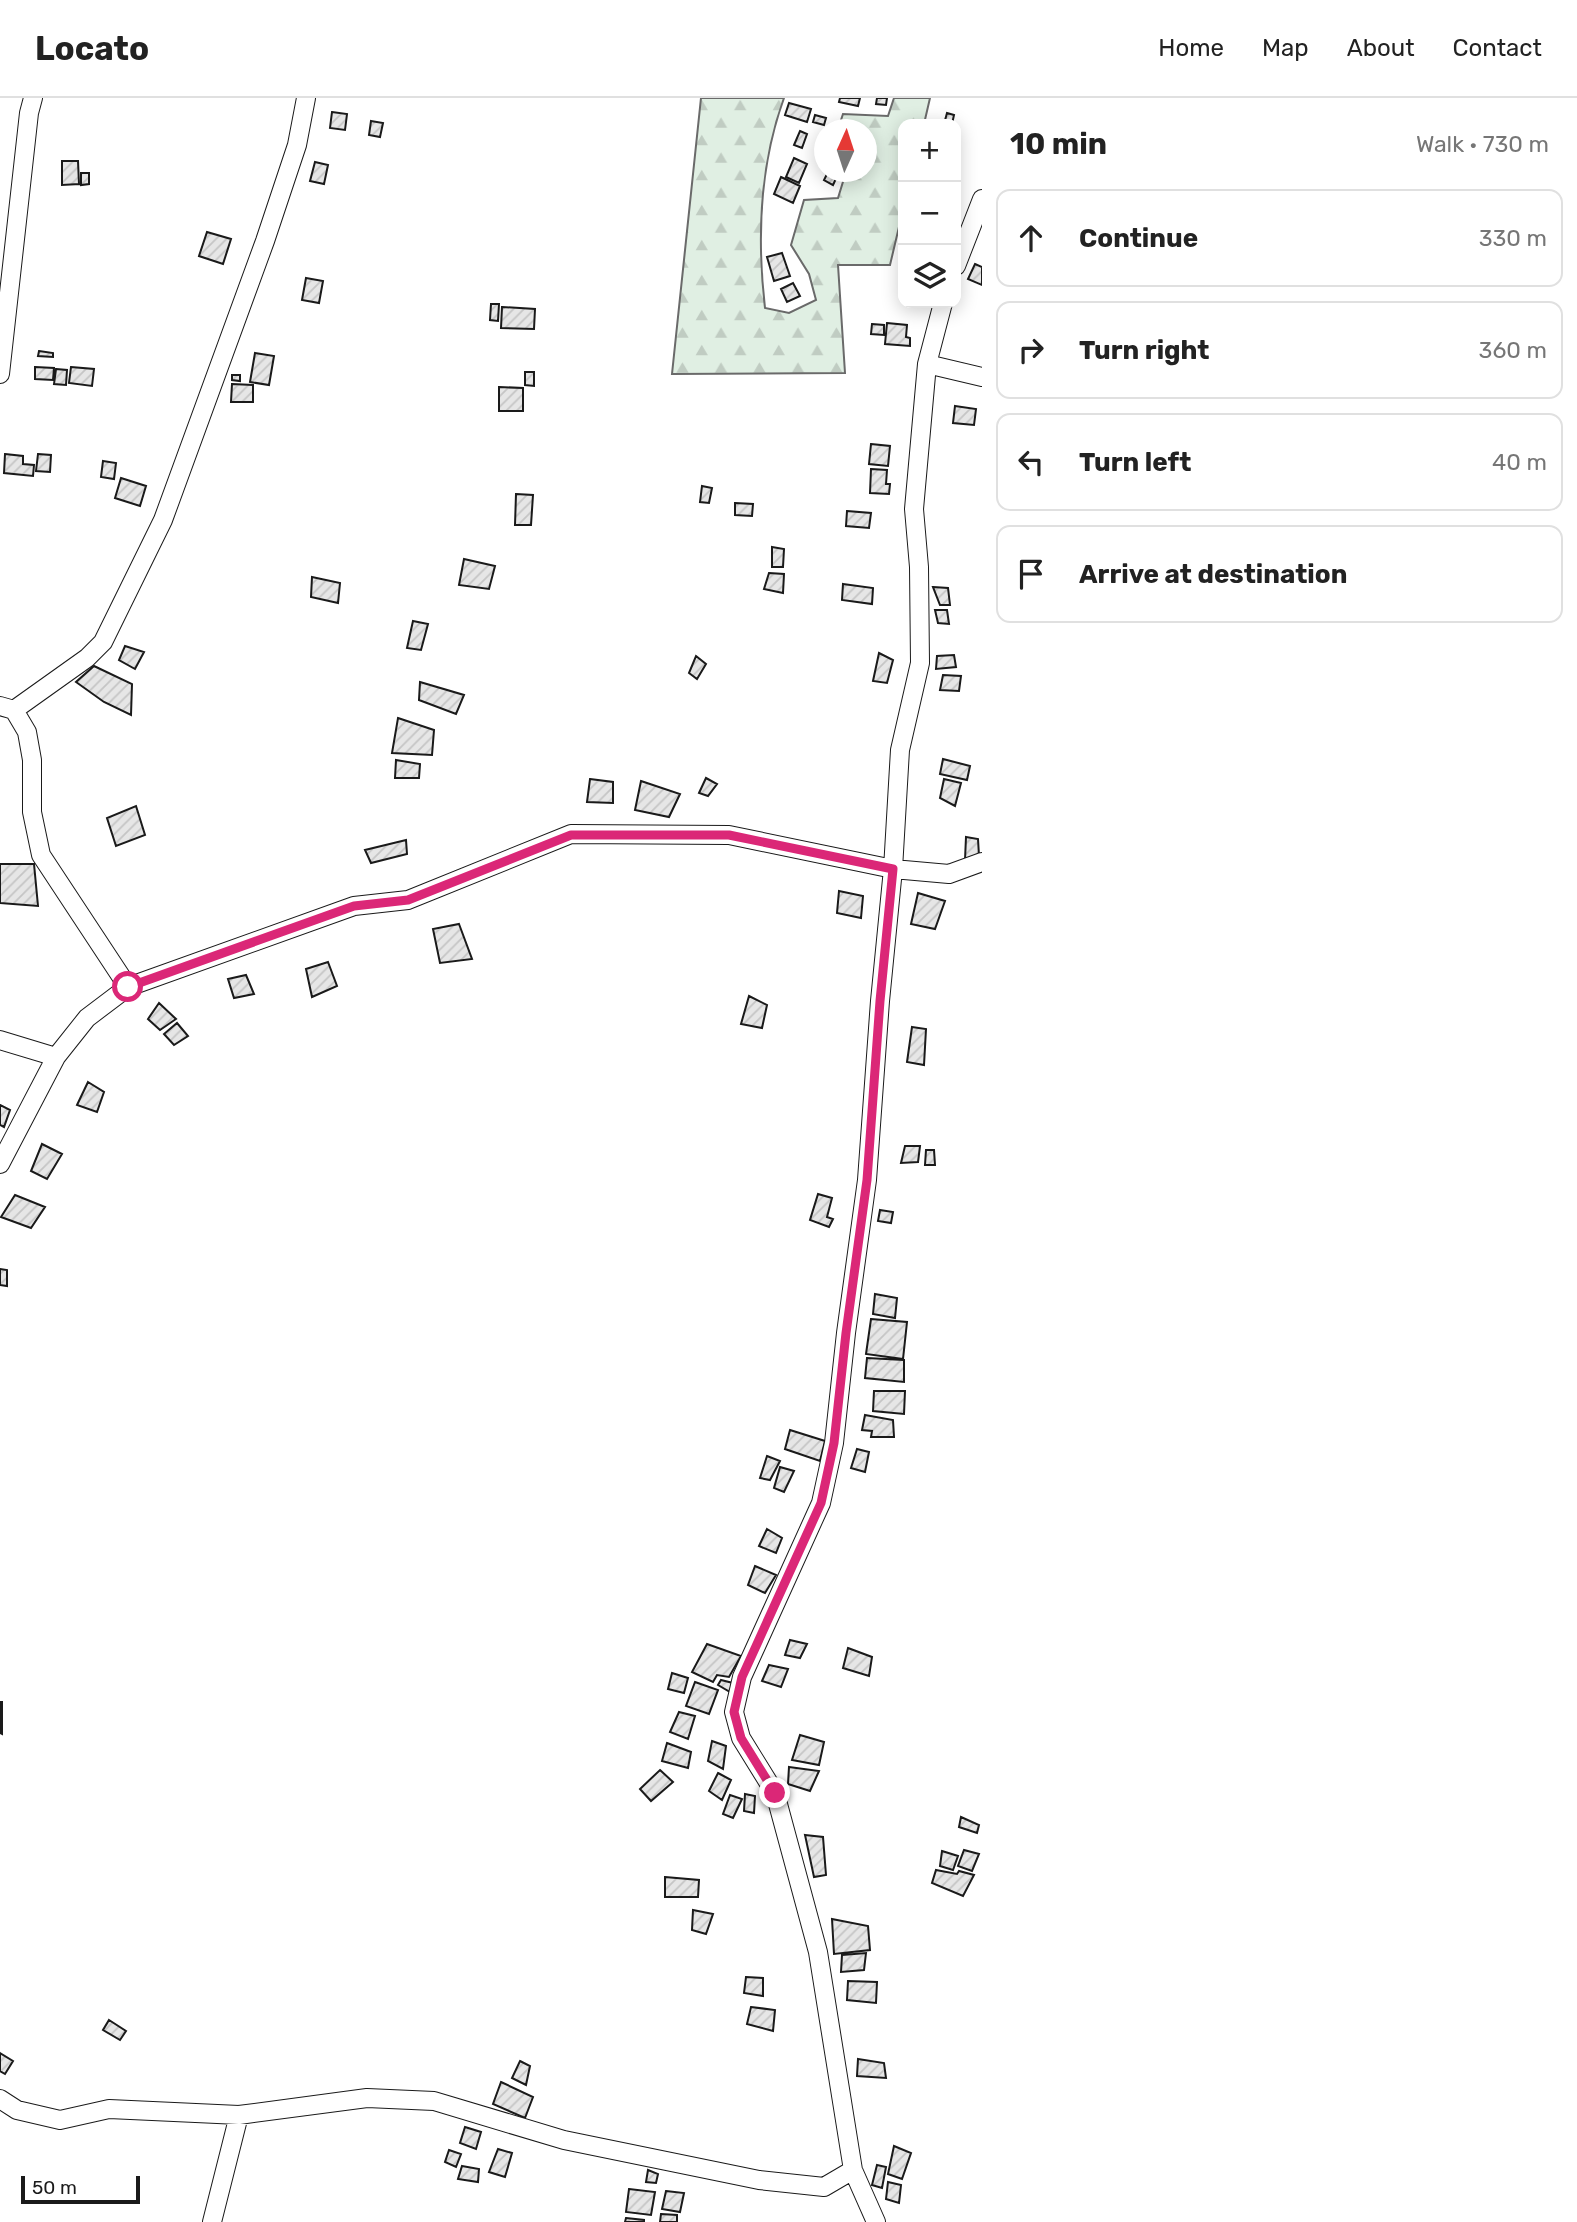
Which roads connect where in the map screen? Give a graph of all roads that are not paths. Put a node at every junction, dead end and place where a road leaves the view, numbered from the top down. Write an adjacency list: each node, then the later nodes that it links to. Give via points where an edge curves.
1 (33, 98): 7 (street)
2 (306, 98): 9 (street, via 297,145 265,241 163,520 103,642 87,658)
3 (982, 199): 4 (street)
4 (961, 253)
5 (942, 308): 6 (street)
6 (927, 364): 8 (street); 11 (street, via 914,509 920,663 900,750)
7 (0, 374)
8 (982, 377)
9 (7, 708): 12 (street, via 27,732 32,812 41,855)
10 (982, 862): 11 (street, via 949,874)
11 (893, 869): 12 (street, via 729,835 571,835 408,900 354,906); 18 (street, via 867,1180 834,1443 821,1503 742,1677 734,1712 741,1738 775,1793 818,1952)
12 (128, 987): 14 (street, via 87,1018)
13 (0, 1040): 14 (street)
14 (56, 1057): 15 (street)
15 (0, 1164)
16 (0, 2099): 17 (street, via 18,2110 61,2120 109,2109)
17 (239, 2115): 18 (street, via 367,2098 434,2101 564,2140 759,2180 824,2187); 19 (street)
18 (853, 2170): 20 (street)
19 (212, 2222)
20 (876, 2222)

